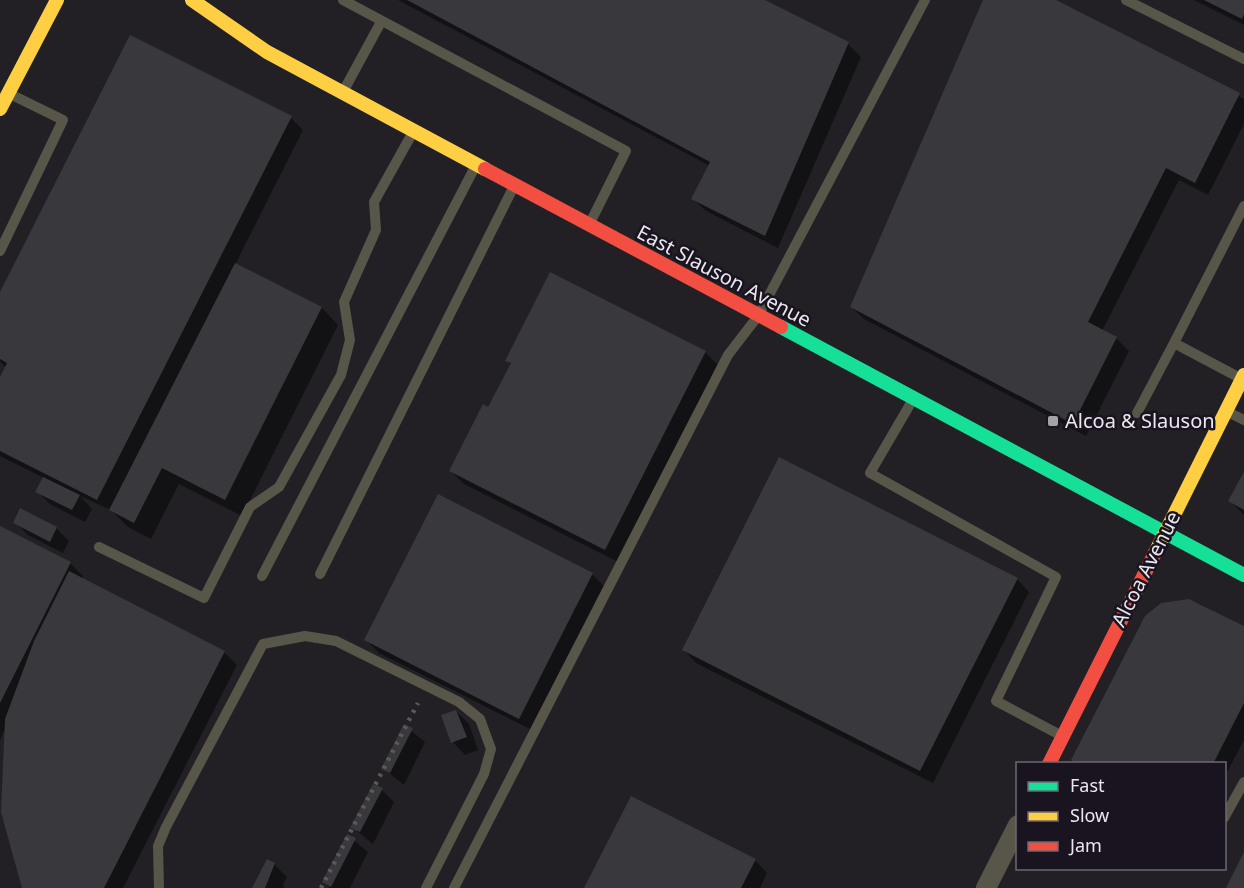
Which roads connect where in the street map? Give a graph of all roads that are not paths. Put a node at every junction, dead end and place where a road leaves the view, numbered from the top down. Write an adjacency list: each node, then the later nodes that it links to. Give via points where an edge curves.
1 (57, 0): 8 (main road)
2 (192, 0): 9 (main road, East Slauson Avenue, via 267,52)
3 (343, 0): 6 (lane)
4 (925, 0): 17 (lane)
5 (1126, 0): 7 (lane)
6 (381, 22): 9 (lane); 15 (lane, via 626,151)
7 (1244, 59)
8 (8, 93): 10 (main road); 16 (lane, via 63,120)
9 (343, 93): 11 (main road, East Slauson Avenue)
10 (0, 109)
11 (414, 131): 12 (main road, East Slauson Avenue); 25 (lane, via 374,201 376,230 344,302 350,340 341,375 279,487 250,507 204,598)
12 (476, 165): 13 (main road, East Slauson Avenue); 28 (lane)
13 (514, 185): 15 (main road, East Slauson Avenue); 26 (lane)
14 (1244, 206): 18 (lane)
15 (589, 225): 17 (main road, East Slauson Avenue)
16 (0, 250)
17 (758, 316): 20 (main road, East Slauson Avenue); 36 (lane, via 728,356)
18 (1174, 343): 19 (lane); 22 (lane)
19 (1243, 377): 21 (main road, Alcoa Avenue)
20 (913, 399): 24 (main road, East Slauson Avenue); 29 (lane, via 870,473 1056,577 996,701)
21 (1226, 411): 23 (lane); 24 (main road, Alcoa Avenue)
22 (1137, 413)
23 (1244, 420)
24 (1164, 534): 27 (main road, East Slauson Avenue); 29 (main road, Alcoa Avenue)
25 (99, 547)
26 (320, 574)
27 (1244, 575)
28 (262, 576)
29 (1063, 736): 30 (main road, Alcoa Avenue)
30 (1049, 762)
31 (1244, 782): 32 (lane)
32 (1226, 814)
33 (1016, 827): 37 (street)
34 (159, 888): 35 (lane, via 158,846 166,827 263,644 305,636 336,641 459,702 480,719 490,748 484,774)
35 (426, 888)
36 (454, 888)
37 (986, 888)

